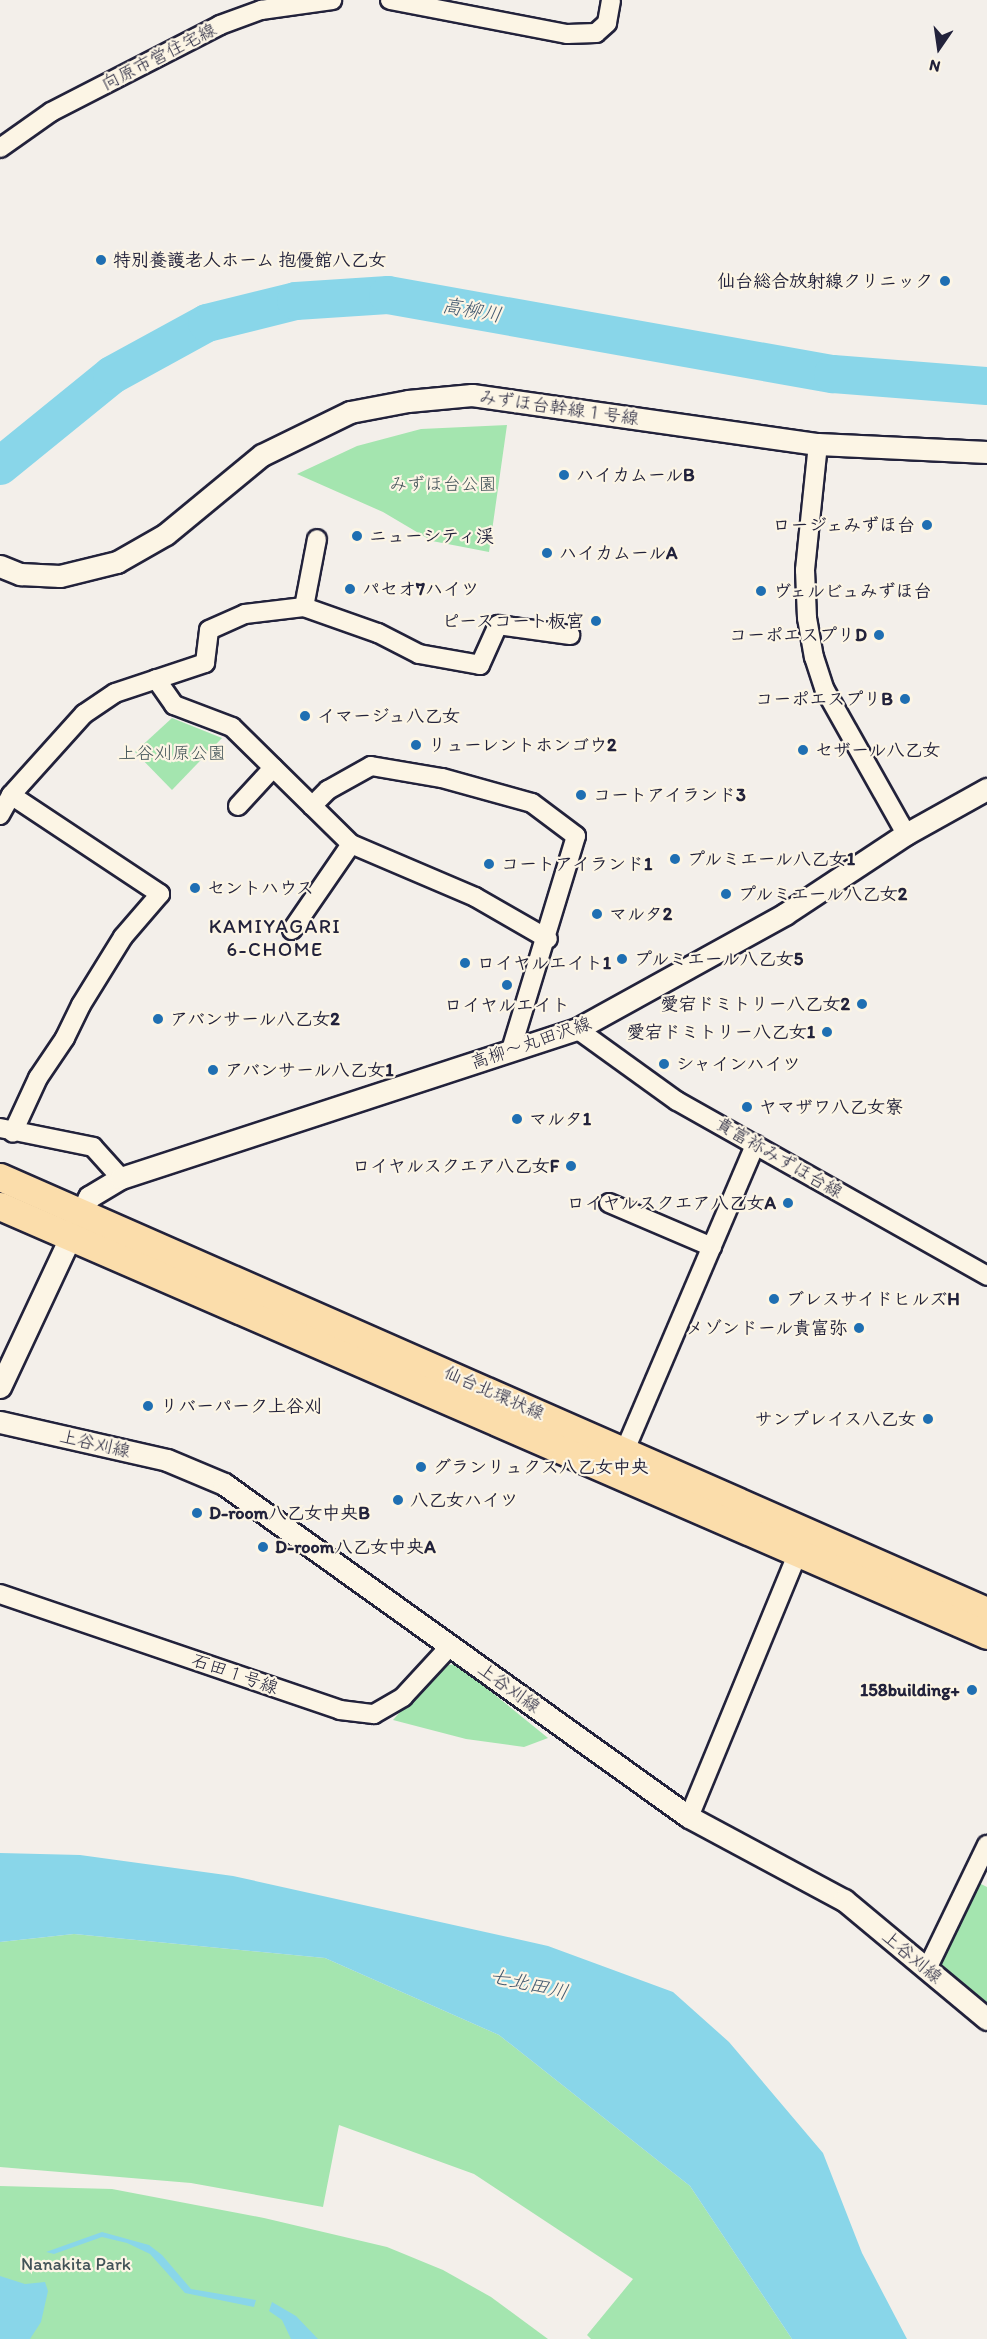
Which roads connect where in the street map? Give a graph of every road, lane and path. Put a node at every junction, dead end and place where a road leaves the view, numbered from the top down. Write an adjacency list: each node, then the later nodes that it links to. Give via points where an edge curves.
1 (332, 0): 4 (street, 向原市営住宅線, via 261,10 220,26 51,112)
2 (390, 0): 3 (street, via 417,2 567,34 596,33 607,23)
3 (611, 0)
4 (0, 148)
5 (818, 444): 6 (street, みずほ台幹線１号線); 8 (street, みずほ台幹線１号線, via 472,395 408,401 350,412 262,455 166,534 117,562 60,576 20,574); 18 (street, via 805,570 814,657 843,725)
6 (987, 452)
7 (317, 539): 9 (street)
8 (0, 566)
9 (304, 607): 10 (street, via 378,633 419,654 480,665 498,625); 11 (street, via 245,614 210,630 205,663)
10 (570, 635)
11 (156, 680): 12 (street, via 174,705 232,727); 14 (street, via 115,693 84,714)
12 (273, 768): 15 (street); 16 (street)
13 (987, 789): 18 (street, 高柳～丸田沢線)
14 (11, 795): 17 (street); 24 (street, via 160,894 123,938)
15 (238, 806)
16 (312, 806): 19 (street); 21 (street, via 328,790 372,766 442,778 532,803 576,836)
17 (0, 815)
18 (906, 834): 22 (street, 高柳～丸田沢線, via 785,914)
19 (351, 844): 20 (street); 21 (street, via 475,897)
20 (292, 930)
21 (548, 939): 23 (street)
22 (578, 1029): 23 (street, 高柳～丸田沢線); 25 (street, 貴富祢みずほ台線, via 677,1101)
23 (512, 1050): 27 (street, 高柳～丸田沢線)
24 (7, 1130): 27 (street, via 93,1147)
25 (755, 1145): 31 (street); 32 (street, 貴富祢みずほ台線)
26 (0, 1177): 30 (main road, 仙台北環状線)
27 (121, 1178): 30 (street, 高柳～丸田沢線, via 89,1197)
28 (609, 1203): 31 (street)
29 (0, 1206): 30 (main road, 仙台北環状線)
30 (74, 1225): 33 (street, via 65,1254); 35 (main road, 仙台北環状線); 36 (main road, 仙台北環状線)
31 (712, 1247): 35 (street)
32 (987, 1276)
33 (0, 1387)
34 (0, 1422): 40 (street, 上谷刈線, via 166,1460 224,1484)
35 (625, 1450): 38 (main road, 仙台北環状線)
36 (798, 1553): 39 (main road, 仙台北環状線); 41 (street)
37 (0, 1594): 40 (street, 石田１号線, via 340,1710 374,1714 403,1697)
38 (987, 1611)
39 (987, 1635)
40 (450, 1646): 41 (street, 上谷刈線)
41 (689, 1817): 43 (street, 上谷刈線, via 844,1900)
42 (987, 1845): 43 (street)
43 (927, 1969): 44 (street, 上谷刈線)
44 (987, 2019)

